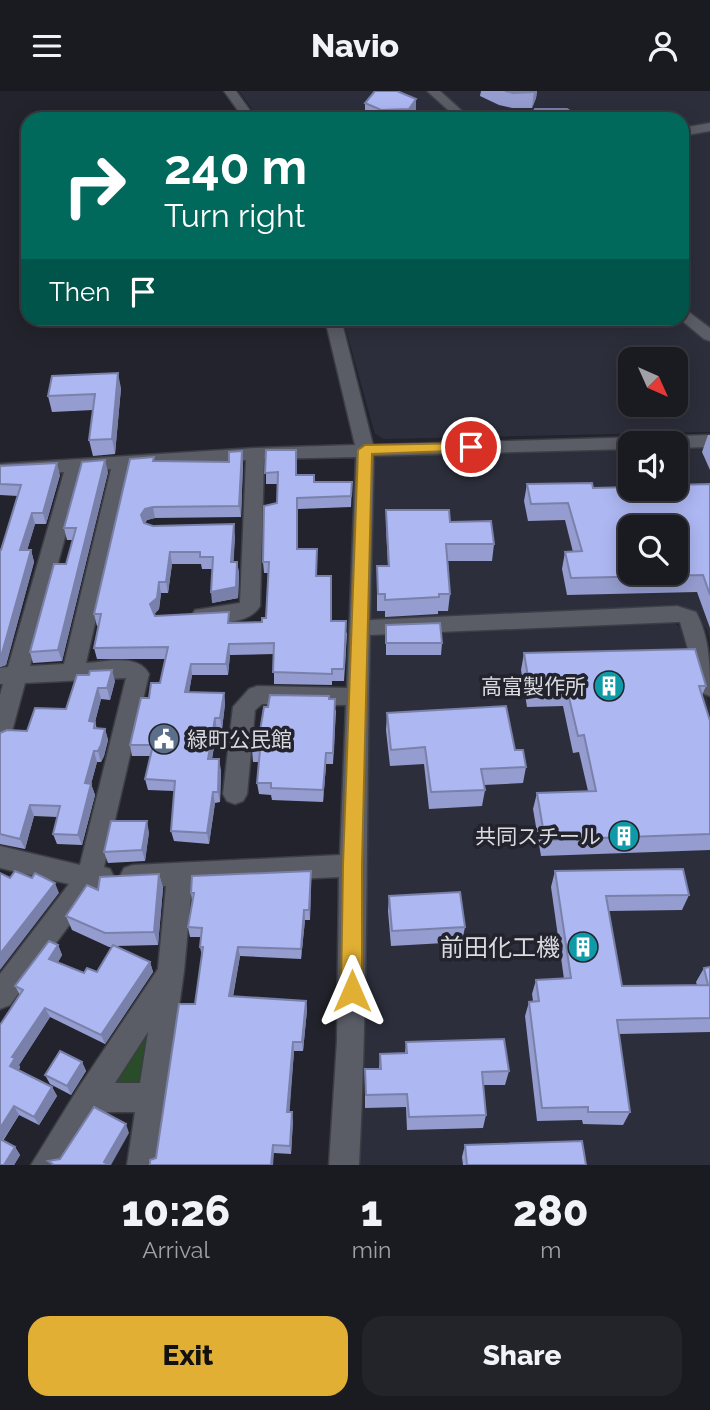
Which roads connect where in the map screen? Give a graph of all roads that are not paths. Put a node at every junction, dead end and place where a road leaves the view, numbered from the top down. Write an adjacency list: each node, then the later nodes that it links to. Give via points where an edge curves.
1 (230, 91): 3 (street)
2 (433, 91): 4 (street)
3 (245, 112)
4 (457, 112)
5 (710, 127): 6 (street)
6 (689, 131)
7 (689, 318): 9 (street)
8 (335, 326): 13 (street)
9 (710, 336)
10 (710, 441): 11 (street)
11 (688, 442)
12 (618, 443): 13 (street)
13 (365, 450): 14 (street); 21 (street)
14 (255, 454): 15 (street); 19 (street)
15 (122, 462): 16 (street); 22 (street)
16 (75, 465): 17 (street); 23 (street, via 29,625)
17 (0, 470)
18 (229, 526): 19 (street)
19 (254, 526): 20 (street, via 250,606 243,612)
20 (178, 616)
21 (360, 628): 24 (street, via 677,614 689,617); 25 (street)
22 (73, 672): 23 (street); 31 (street, via 131,669 138,674)
23 (9, 676): 26 (street)
24 (710, 687)
25 (359, 697): 27 (street, via 257,695 244,707); 29 (street)
26 (0, 735)
27 (235, 794)
28 (0, 857): 31 (street)
29 (352, 865): 30 (street); 38 (street, via 351,1041)
30 (180, 874): 31 (street); 32 (street)
31 (89, 878): 33 (street)
32 (171, 971): 34 (street); 35 (street)
33 (0, 996)
34 (89, 1097): 35 (street); 36 (street)
35 (152, 1098): 37 (street)
36 (46, 1165)
37 (142, 1165)
38 (344, 1165)

